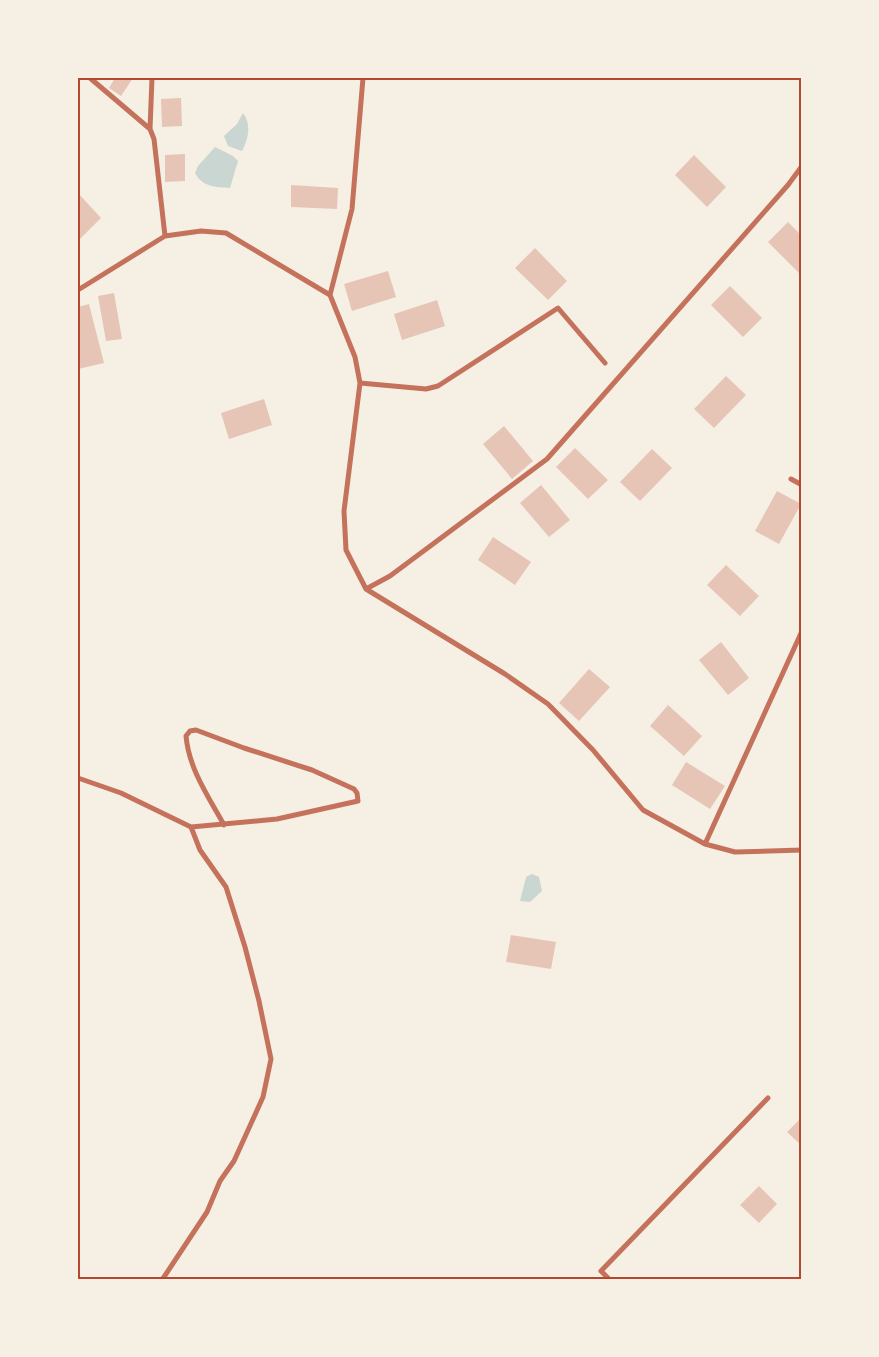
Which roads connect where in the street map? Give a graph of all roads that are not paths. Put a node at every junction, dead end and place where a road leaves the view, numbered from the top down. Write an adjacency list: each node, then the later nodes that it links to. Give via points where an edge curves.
1 (90, 78): 4 (street)
2 (152, 78): 4 (street)
3 (363, 78): 8 (street, via 352,209)
4 (150, 129): 6 (street, via 154,138)
5 (802, 166): 13 (street, via 547,459 390,576)
6 (165, 236): 7 (street); 8 (street, via 201,231 226,232)
7 (78, 290)
8 (330, 295): 10 (street, via 355,357)
9 (605, 363): 10 (street, via 558,308 438,386 426,389)
10 (360, 383): 13 (street, via 344,511 346,550)
11 (791, 479): 12 (street)
12 (802, 486)
13 (366, 589): 18 (street, via 548,704 593,750 643,810)
14 (802, 630): 18 (street)
15 (78, 778): 17 (street, via 121,793)
16 (224, 825): 16 (street, via 197,777 187,750 186,736 190,731 196,730 312,770 357,793 358,801 277,819); 17 (street)
17 (191, 827): 21 (street, via 200,850 226,887 250,965 271,1059 263,1097 234,1161 220,1181 207,1212)
18 (705, 844): 19 (street, via 735,852)
19 (802, 850)
20 (768, 1098): 22 (street, via 600,1271)
21 (162, 1280)
22 (610, 1280)

